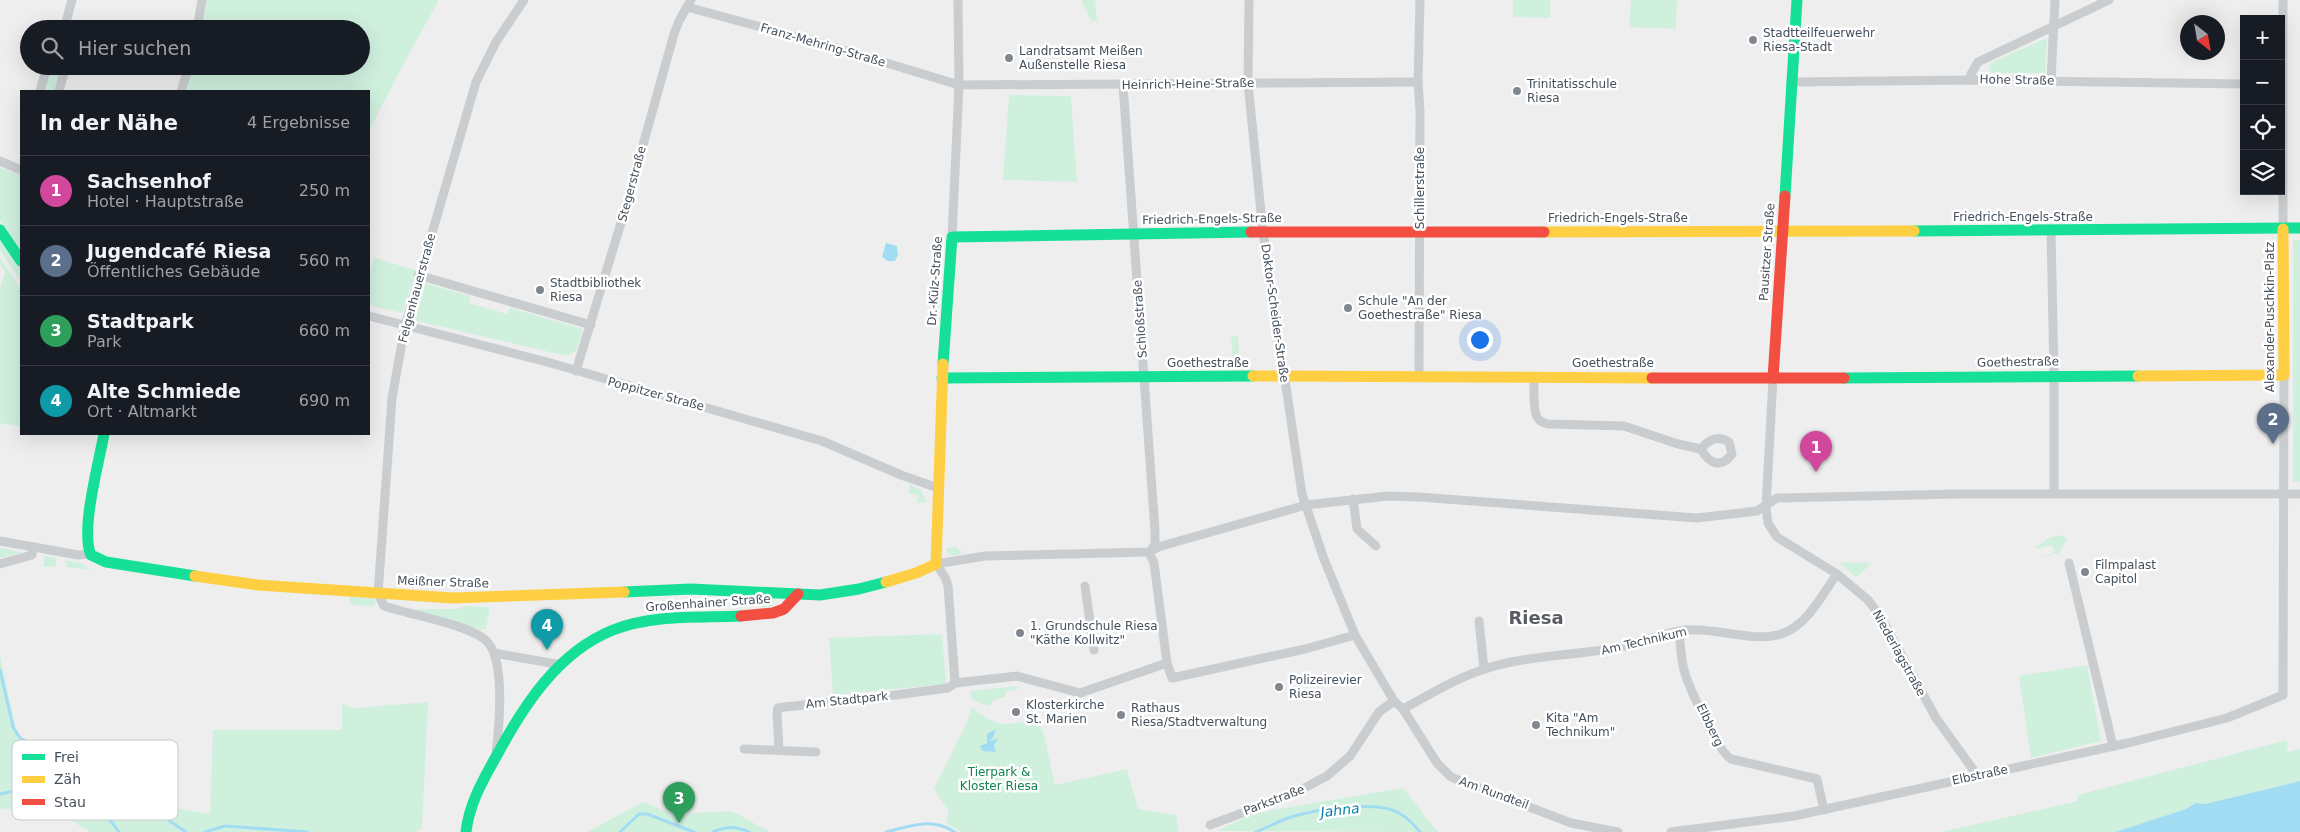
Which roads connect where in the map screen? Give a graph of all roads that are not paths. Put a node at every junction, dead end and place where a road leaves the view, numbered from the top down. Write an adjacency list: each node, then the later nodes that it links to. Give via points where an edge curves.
1 (72, 0): 12 (street)
2 (202, 0): 13 (street)
3 (524, 0): 43 (street, Felgenhauerstraße, via 496,42 476,82)
4 (958, 0): 25 (street, Dr.-Külz-Straße)
5 (1250, 0): 23 (street, Doktor-Scheider-Straße)
6 (1420, 0): 21 (street, Schillerstraße)
7 (1797, 0): 22 (main road, Pausitzer Straße)
8 (2055, 0): 14 (street)
9 (2109, 0): 14 (street)
10 (2283, 0): 15 (street)
11 (689, 3): 25 (street, Franz-Mehring-Straße); 45 (street, Stegerstraße, via 674,34)
12 (66, 20)
13 (199, 20)
14 (2053, 27): 19 (street, via 1978,62); 20 (street)
15 (2282, 60)
16 (44, 75): 27 (street)
17 (63, 75): 28 (street)
18 (185, 75): 29 (street)
19 (1971, 80): 20 (street, Hohe Straße); 22 (street, Hohe Straße)
20 (2051, 80): 24 (street, Hohe Straße)
21 (1418, 82): 23 (street, Heinrich-Heine-Straße); 39 (street, Schillerstraße)
22 (1791, 82): 38 (main road, Pausitzer Straße)
23 (1248, 83): 26 (street, Heinrich-Heine-Straße); 37 (street, Doktor-Scheider-Straße)
24 (2240, 84)
25 (959, 85): 26 (street, Heinrich-Heine-Straße); 41 (street, Dr.-Külz-Straße)
26 (1123, 85): 40 (street, Schloßstraße)
27 (40, 90)
28 (59, 90)
29 (181, 90)
30 (2282, 105): 34 (street)
31 (0, 161): 32 (street)
32 (20, 170)
33 (2300, 228): 34 (main road, Alexander-Puschkin-Platz)
34 (2283, 229): 36 (main road, Friedrich-Engels-Straße); 49 (main road, Alexander-Puschkin-Platz)
35 (0, 230): 42 (main road)
36 (2051, 231): 38 (main road, Friedrich-Engels-Straße); 48 (street)
37 (1264, 232): 39 (main road, Friedrich-Engels-Straße); 40 (main road, Friedrich-Engels-Straße); 54 (street, Doktor-Scheider-Straße)
38 (1782, 232): 39 (main road, Friedrich-Engels-Straße); 55 (main road, Pausitzer Straße)
39 (1420, 233): 50 (street, Schillerstraße)
40 (1134, 235): 41 (main road, Friedrich-Engels-Straße); 51 (street, Schloßstraße)
41 (952, 237): 53 (main road, Dr.-Külz-Straße)
42 (20, 260)
43 (418, 275): 45 (street); 46 (street, Felgenhauerstraße)
44 (370, 316): 46 (street, Poppitzer Straße)
45 (592, 325): 47 (street, Stegerstraße)
46 (405, 326): 47 (street, Poppitzer Straße); 75 (street, Felgenhauerstraße, via 392,398)
47 (576, 371): 58 (street, Poppitzer Straße, via 822,441)
48 (2054, 375): 49 (main road, Goethestraße); 55 (main road, Goethestraße); 59 (street)
49 (2284, 375): 60 (street, Alexander-Puschkin-Platz)
50 (1419, 376): 52 (main road, Goethestraße); 54 (main road, Goethestraße)
51 (1144, 377): 53 (main road, Goethestraße); 54 (main road, Goethestraße); 68 (street, Schloßstraße, via 1155,531 1154,544)
52 (1534, 377): 55 (main road, Goethestraße); 57 (street, via 1537,418 1542,422 1624,426)
53 (942, 378): 58 (main road, Dr.-Külz-Straße)
54 (1285, 378): 63 (street, Doktor-Scheider-Straße, via 1293,442)
55 (1773, 378): 64 (street, Pausitzer Straße)
56 (104, 435): 69 (main road, via 88,537)
57 (1701, 449)
58 (938, 488): 72 (main road, Dr.-Külz-Straße)
59 (2054, 493): 60 (street); 64 (street, via 1777,498)
60 (2282, 494): 61 (street); 86 (street, Alexander-Puschkin-Platz)
61 (2300, 494)
62 (1353, 499): 63 (street); 64 (street, via 1419,497 1696,518 1758,511); 66 (street, via 1357,529)
63 (1306, 505): 68 (street); 79 (street)
64 (1766, 506): 73 (street, Niederlagstraße, via 1768,523 1776,537)
65 (0, 541): 67 (street)
66 (1376, 546)
67 (34, 548): 69 (street); 71 (street, via 32,555)
68 (1149, 552): 72 (street, via 986,556); 82 (street, via 1154,563)
69 (91, 554): 75 (main road, Meißner Straße, via 106,562 235,582)
70 (2069, 563): 89 (street)
71 (0, 564)
72 (936, 564): 76 (main road, via 859,589 820,595); 85 (street, via 948,586)
73 (1837, 574): 78 (street, Am Technikum, via 1803,620 1781,634 1759,636 1708,630); 94 (street, Niederlagstraße, via 1875,608 1936,718)
74 (1085, 586): 80 (street)
75 (378, 594): 76 (main road, Meißner Straße, via 453,598 721,589); 81 (street, via 384,606 470,631 484,638)
76 (798, 594): 83 (main road, Großenhainer Straße, via 784,609 773,614 626,625 601,634)
77 (1479, 621): 84 (street)
78 (1679, 631): 84 (street, Am Technikum, via 1618,648); 95 (street, Elbberg, via 1683,668 1725,755 1817,779)
79 (1355, 635): 82 (street, via 1172,678); 87 (street)
80 (1094, 650)
81 (494, 651): 83 (street); 93 (street, via 500,690)
82 (1167, 663): 85 (street, via 1080,693 1017,676)
83 (562, 665): 93 (main road, Großenhainer Straße, via 535,693)
84 (1484, 669): 88 (street)
85 (955, 683): 91 (street, Am Stadtpark, via 948,688 778,708)
86 (2283, 696): 89 (street, Elbstraße, via 2227,718)
87 (1394, 701): 88 (street); 96 (street, Parkstraße, via 1379,712 1350,756 1322,779 1293,794)
88 (1403, 709): 98 (street, Am Rundteil, via 1437,763 1451,777 1571,823)
89 (2113, 746): 94 (street, Elbstraße)
90 (744, 748): 91 (street)
91 (779, 750): 92 (street)
92 (816, 752)
93 (495, 758): 97 (main road, Großenhainer Straße, via 470,808)
94 (1977, 775): 95 (street, Elbstraße)
95 (1824, 810): 99 (street, Elbstraße)
96 (1210, 825)
97 (466, 832)
98 (1618, 832)
99 (1671, 832)

